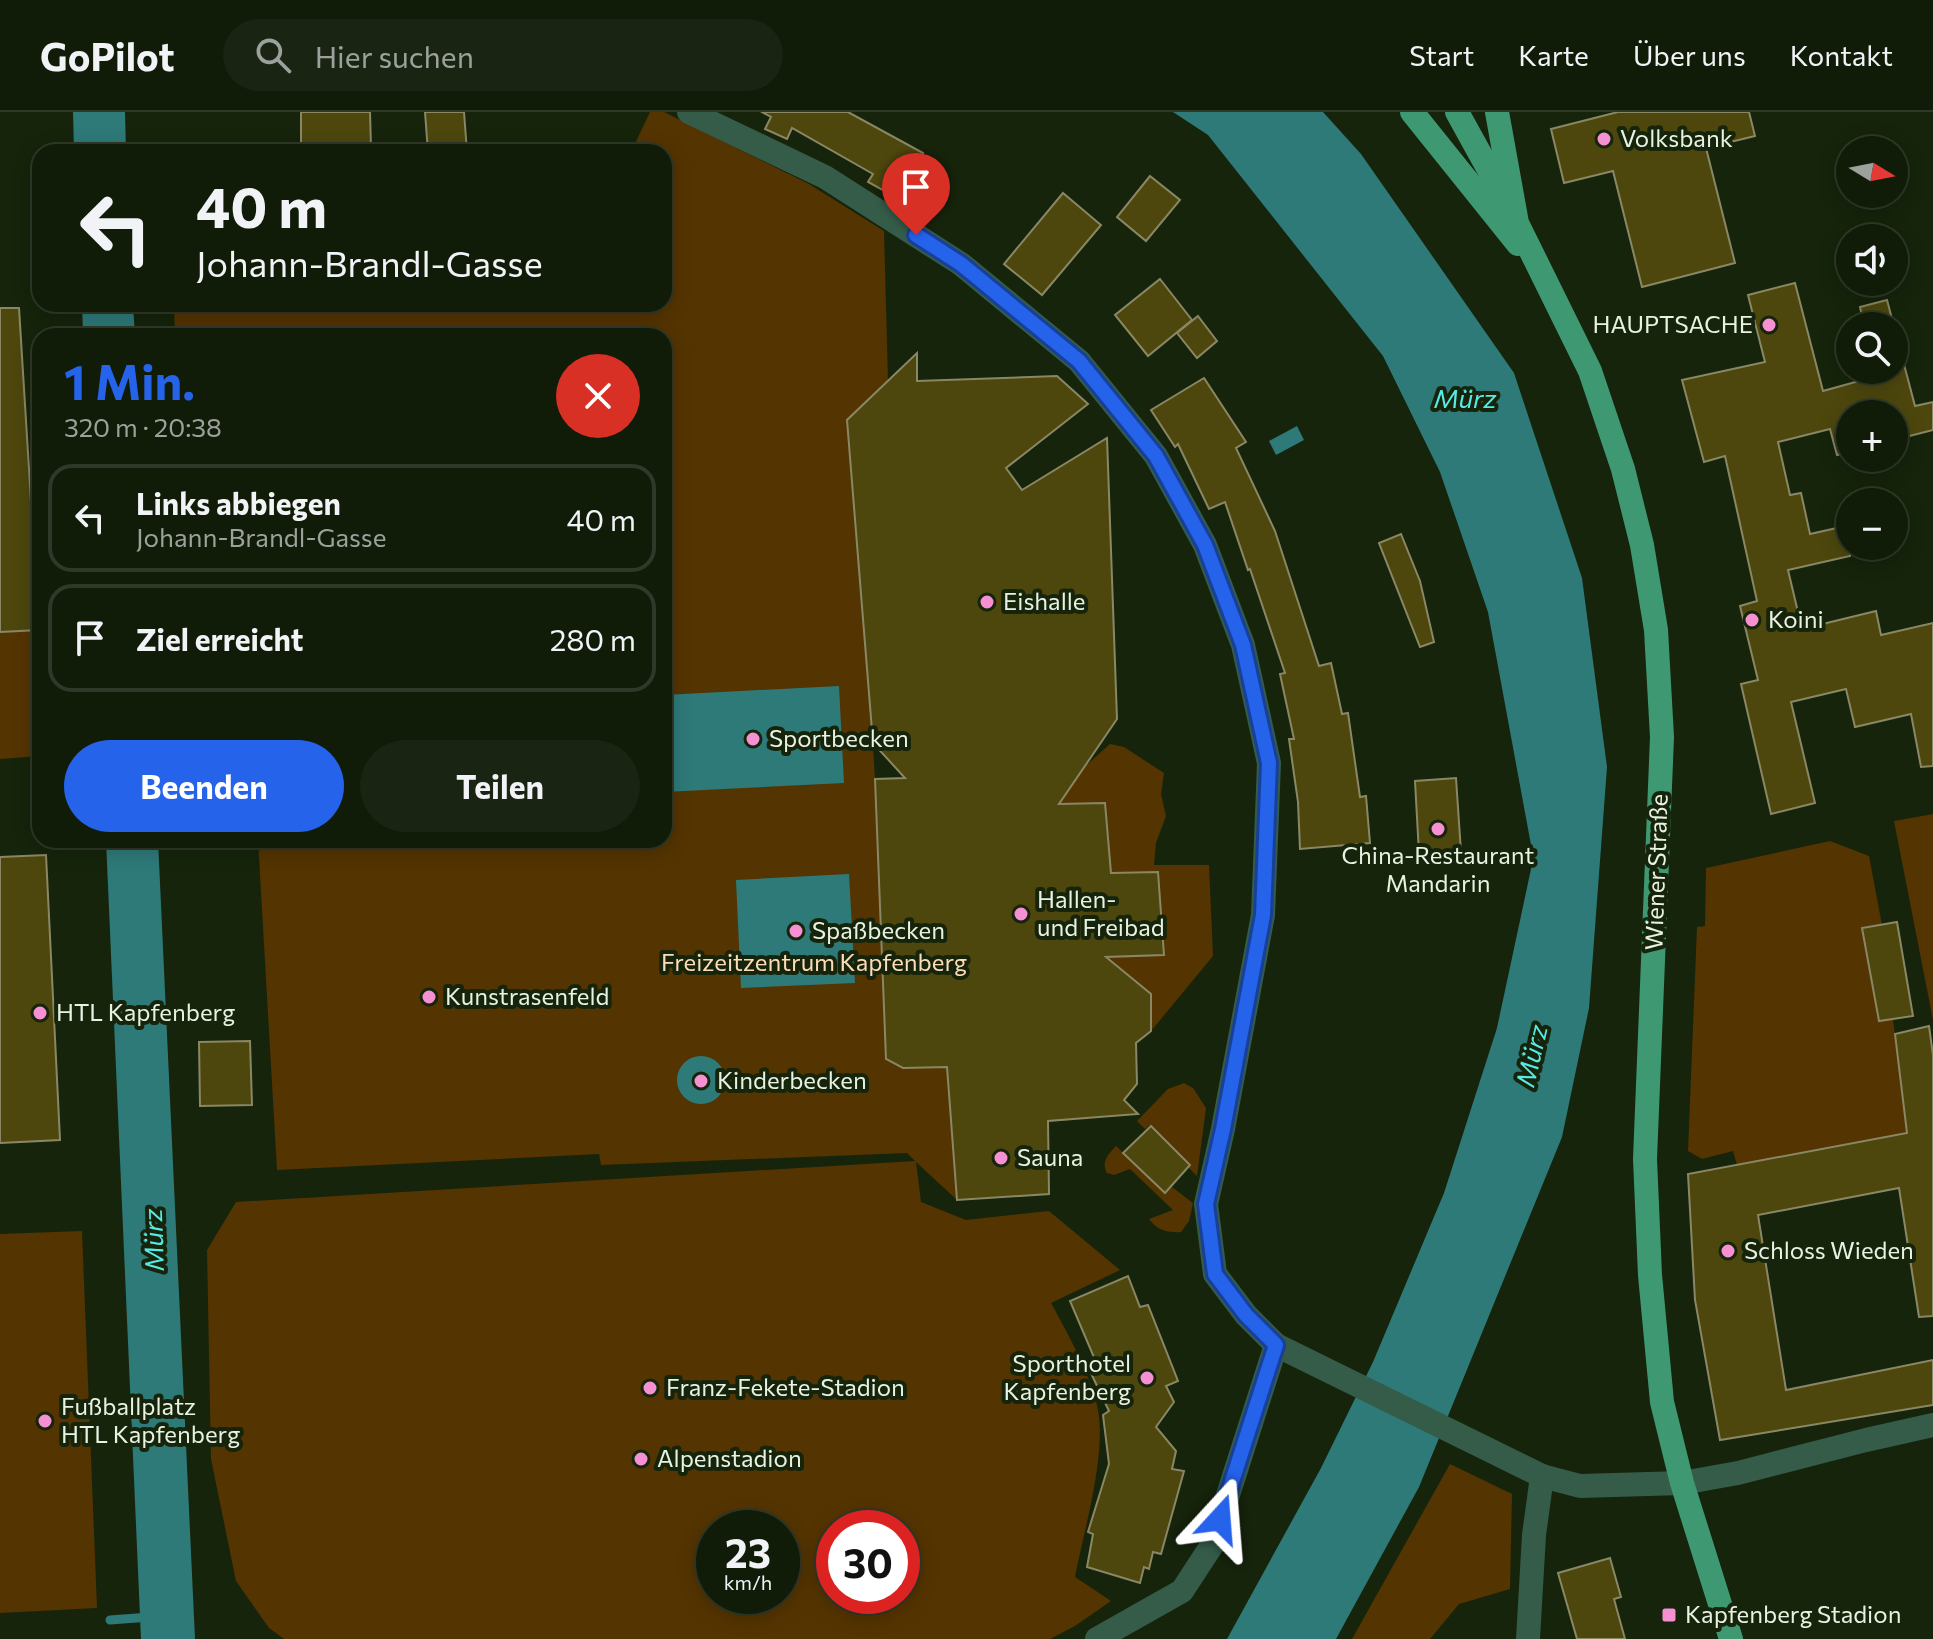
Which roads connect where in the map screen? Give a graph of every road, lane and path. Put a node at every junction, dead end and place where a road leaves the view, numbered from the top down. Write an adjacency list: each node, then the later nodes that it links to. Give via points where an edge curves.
1 (689, 112): 7 (street, via 825,177 961,264 1079,361 1156,456 1205,545 1243,645 1269,763 1263,915 1206,1204 1215,1274)
2 (1412, 112): 6 (main road, Wiener Straße)
3 (1457, 112): 5 (main road)
4 (1497, 112): 5 (main road, Wiener Straße)
5 (1517, 223): 6 (main road, Wiener Straße)
6 (1544, 276): 10 (main road, Wiener Straße, via 1590,371 1623,469 1656,630 1662,737 1645,1159 1661,1394)
7 (1276, 1345): 9 (street); 11 (street, via 1212,1545 1182,1591)
8 (1933, 1425): 10 (street)
9 (1542, 1476): 10 (street, via 1580,1486); 12 (street)
10 (1682, 1483): 13 (main road, Wiener Straße)
11 (1097, 1639)
12 (1528, 1639)
13 (1731, 1639)

